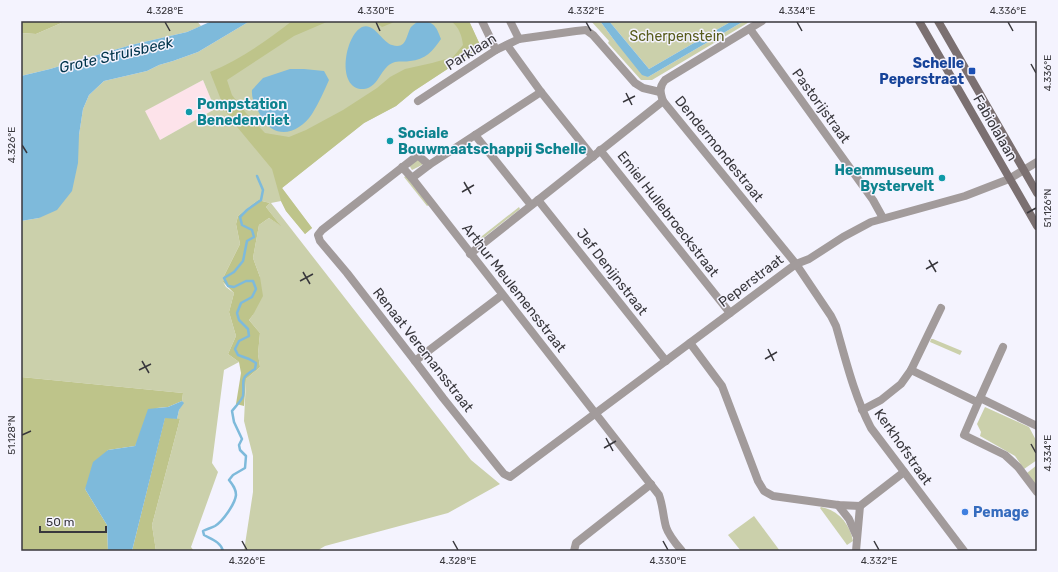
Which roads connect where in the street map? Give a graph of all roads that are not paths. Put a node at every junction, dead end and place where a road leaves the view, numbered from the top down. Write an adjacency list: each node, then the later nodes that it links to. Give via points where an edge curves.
1 (482, 21): 9 (street)
2 (510, 21): 7 (street)
3 (762, 21): 6 (street, Dendermondestraat)
4 (919, 21): 22 (main road, Fabiolalaan)
5 (938, 21): 20 (main road, Fabiolalaan)
6 (750, 29): 11 (street, Dendermondestraat, via 665,80 661,84); 26 (street, Pastorijstraat, via 873,200)
7 (519, 39): 8 (street, Parklaan); 11 (street, Parklaan, via 586,30 635,84)
8 (507, 45): 9 (street, Parklaan); 10 (street)
9 (496, 50): 12 (street, Parklaan)
10 (540, 92): 14 (street); 16 (street)
11 (660, 92): 13 (street, Dendermondestraat)
12 (418, 101)
13 (663, 101): 15 (street); 29 (street, Dendermondestraat)
14 (475, 135): 18 (street); 25 (street)
15 (600, 150): 16 (street); 32 (street, Emiel Hullebroeckstraat)
16 (593, 157): 24 (street)
17 (1037, 162): 20 (street, Peperstraat)
18 (429, 164): 19 (street, via 417,156); 21 (street)
19 (402, 167): 21 (street, Arthur Meulemensstraat); 35 (street, Renaat Veremansstraat, via 318,235 320,241)
20 (1024, 170): 22 (street, Peperstraat); 23 (main road, Fabiolalaan)
21 (412, 178): 28 (street, Arthur Meulemensstraat)
22 (1009, 179): 26 (street, Peperstraat, via 965,196); 27 (main road, Fabiolalaan)
23 (1037, 193)
24 (538, 200): 25 (street); 36 (street, Jef Denijnstraat)
25 (531, 206): 28 (street)
26 (883, 218): 29 (street, Peperstraat, via 871,222)
27 (1037, 226)
28 (470, 254): 30 (street, Arthur Meulemensstraat)
29 (796, 264): 32 (street, Peperstraat); 39 (street, Kerkhofstraat, via 836,326)
30 (502, 295): 35 (street); 40 (street, Arthur Meulemensstraat)
31 (941, 308): 37 (street)
32 (730, 313): 33 (street, Peperstraat)
33 (690, 343): 36 (street, Peperstraat); 46 (street, via 722,386 764,491 773,496)
34 (1004, 347): 38 (street)
35 (416, 361): 43 (street, Renaat Veremansstraat, via 499,468)
36 (666, 361): 40 (street, Peperstraat)
37 (911, 370): 38 (street); 39 (street, via 900,384 881,400)
38 (978, 400): 41 (street); 45 (street, via 964,435 1005,455)
39 (862, 410): 42 (street, Kerkhofstraat)
40 (596, 413): 43 (street, Peperstraat); 44 (street, Arthur Meulemensstraat)
41 (1037, 426)
42 (904, 472): 47 (street); 52 (street, Kerkhofstraat)
43 (510, 477)
44 (651, 484): 49 (street, via 576,543); 50 (street, Arthur Meulemensstraat, via 663,503 666,528)
45 (1037, 492)
46 (838, 505): 47 (street); 48 (street, via 849,519)
47 (860, 506): 48 (street)
48 (857, 536): 51 (street)
49 (574, 551)
50 (682, 551)
51 (856, 551)
52 (964, 551)

